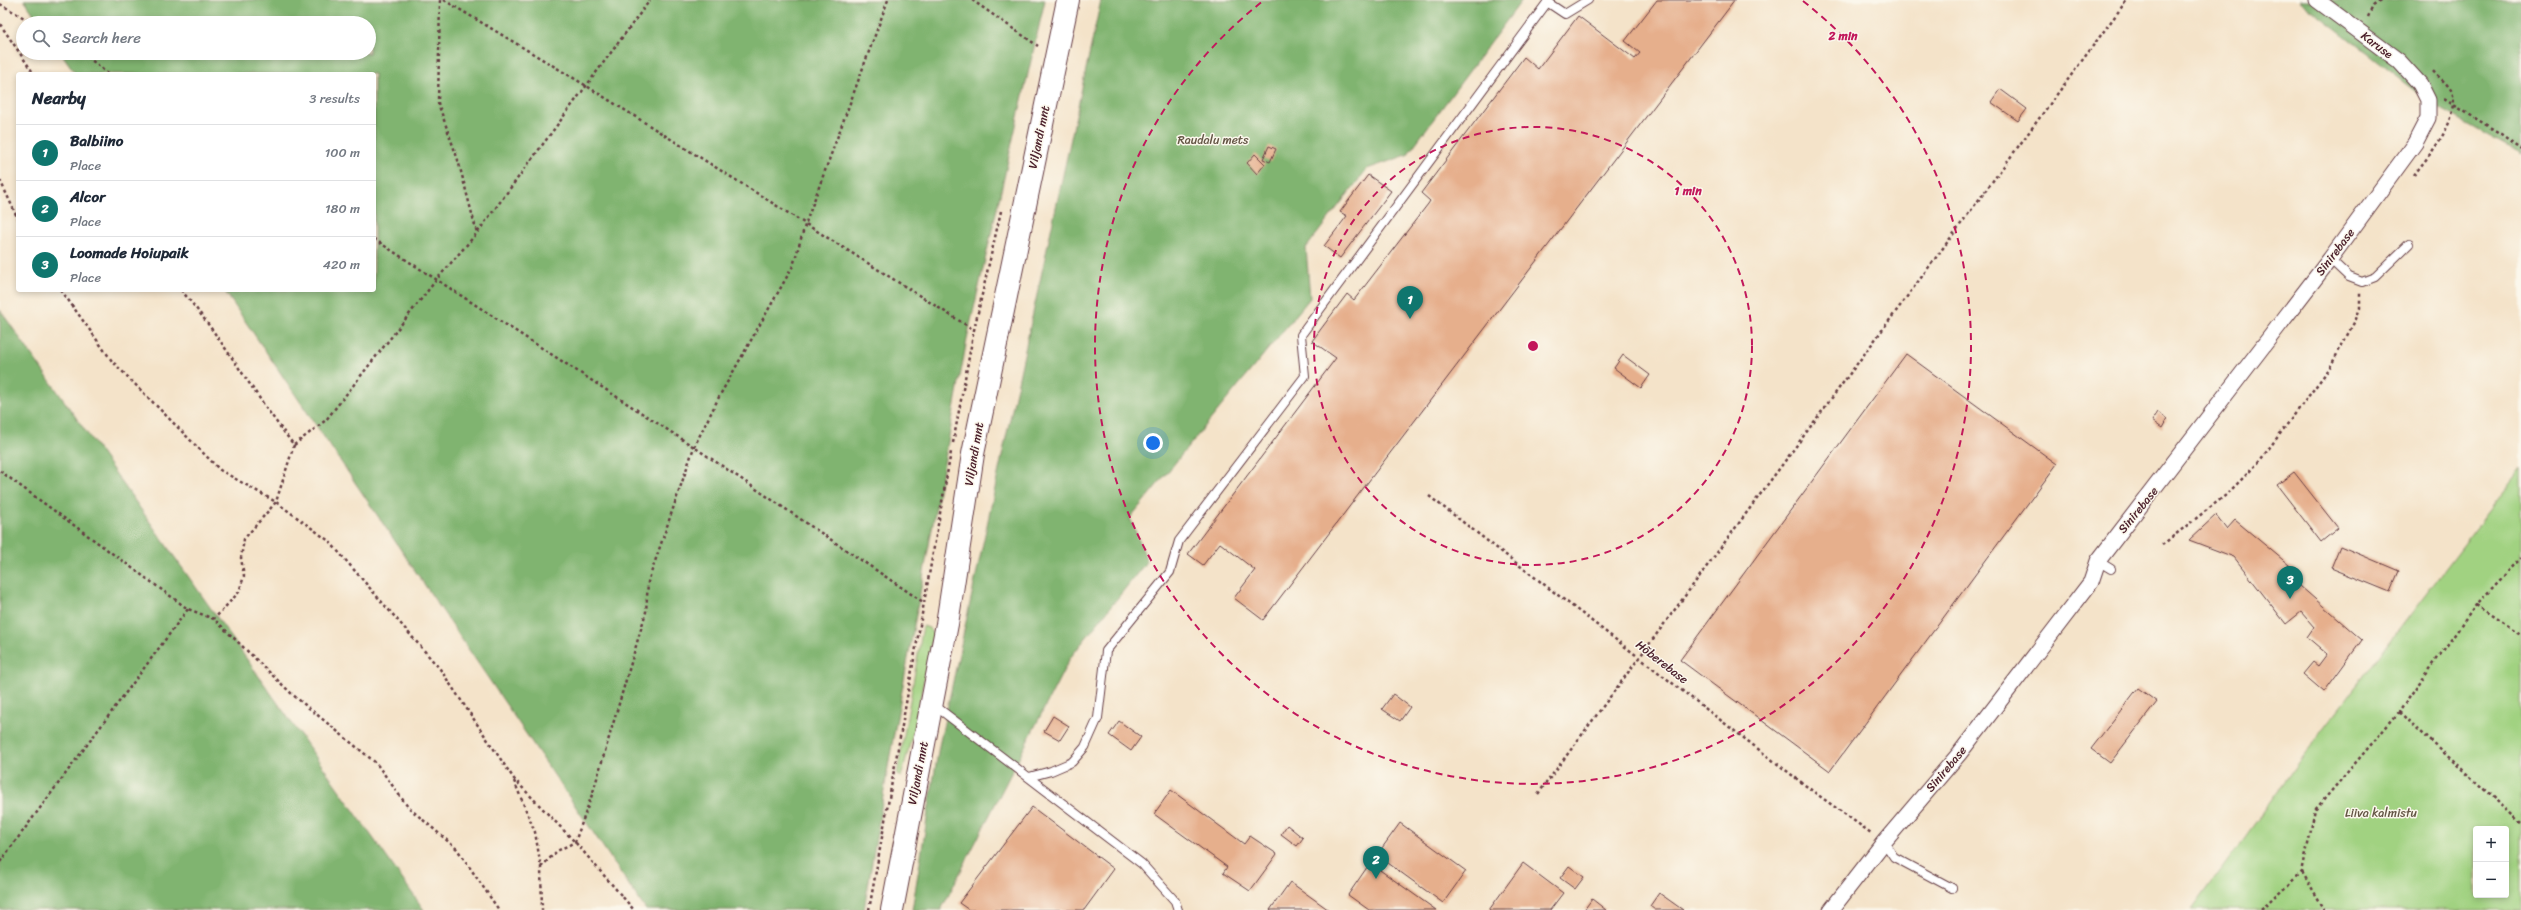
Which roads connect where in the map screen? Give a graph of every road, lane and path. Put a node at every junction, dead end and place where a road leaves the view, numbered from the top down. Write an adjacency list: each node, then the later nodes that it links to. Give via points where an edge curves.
1 (440, 0): 29 (path, via 438,103 458,160)
2 (444, 0): 23 (path)
3 (650, 0): 23 (path)
4 (888, 0): 28 (path)
5 (972, 0): 16 (path)
6 (1068, 0): 53 (main road, Viljandi mnt, via 973,454 947,624)
7 (1588, 0): 11 (lane, via 1565,14)
8 (2127, 0): 52 (path)
9 (2317, 0): 22 (street, Karuse, via 2398,61)
10 (2382, 0): 14 (path, via 2373,6)
11 (1548, 1): 55 (lane, via 1301,335 1305,376 1179,541 1170,572 1106,651 1098,718 1085,747 1072,762)
12 (0, 4): 13 (path)
13 (21, 16)
14 (2368, 20)
15 (0, 24): 17 (path)
16 (1039, 47)
17 (16, 48)
18 (24, 60): 20 (path)
19 (91, 60): 21 (path)
20 (33, 72)
21 (106, 72)
22 (2420, 84): 24 (street, Karuse); 25 (path)
23 (585, 85): 28 (path); 29 (path)
24 (2428, 100): 32 (street, Sinirebase, via 2428,118 2415,143)
25 (2521, 149)
26 (0, 180): 27 (path)
27 (16, 215)
28 (805, 225): 37 (path); 39 (path, via 793,266 720,395)
29 (477, 233): 33 (path)
30 (376, 240): 33 (path)
31 (2409, 244): 34 (lane, via 2375,277 2362,282)
32 (2330, 259): 34 (lane); 45 (street, Sinirebase)
33 (437, 279): 38 (path, via 326,420); 39 (path)
34 (2355, 280): 43 (path, via 2360,308 2346,340 2329,369 2258,463 2226,495)
35 (62, 292): 42 (path, via 112,361 220,470)
36 (183, 292): 38 (path, via 209,322)
37 (974, 330)
38 (294, 445): 42 (path)
39 (694, 447): 47 (path); 59 (path, via 648,582 646,612)
40 (0, 471): 49 (path)
41 (1429, 496): 52 (path, Hõberebase)
42 (276, 502): 50 (path, via 244,539 241,558 244,576 239,592); 56 (path, via 329,541 440,668)
43 (2162, 545)
44 (2521, 558): 48 (path)
45 (2098, 561): 46 (lane); 60 (street, Sinirebase, via 2086,588 1959,754)
46 (2111, 569)
47 (923, 602)
48 (2476, 604): 51 (path); 54 (path)
49 (188, 609): 50 (path); 61 (path)
50 (214, 619): 65 (path, via 293,695 376,763 408,807 457,849)
51 (2521, 635)
52 (1640, 657): 57 (path); 60 (path, Hõberebase, via 1814,792)
53 (931, 702): 55 (lane); 68 (main road, Viljandi mnt)
54 (2399, 712): 58 (path); 63 (path, via 2315,810)
55 (1028, 777): 69 (lane, via 1142,864 1175,901)
56 (514, 779): 59 (path); 62 (path, via 536,832)
57 (1538, 794)
58 (2521, 823)
59 (576, 842): 62 (path, via 557,851); 67 (path)
60 (1884, 842): 64 (lane, via 1894,857); 70 (street, Sinirebase)
61 (0, 862)
62 (541, 867): 66 (path)
63 (2302, 872): 71 (path); 72 (path)
64 (1952, 888)
65 (499, 910)
66 (542, 910)
67 (634, 910)
68 (892, 910)
69 (1178, 910)
70 (1831, 910)
71 (2261, 910)
72 (2325, 910)

